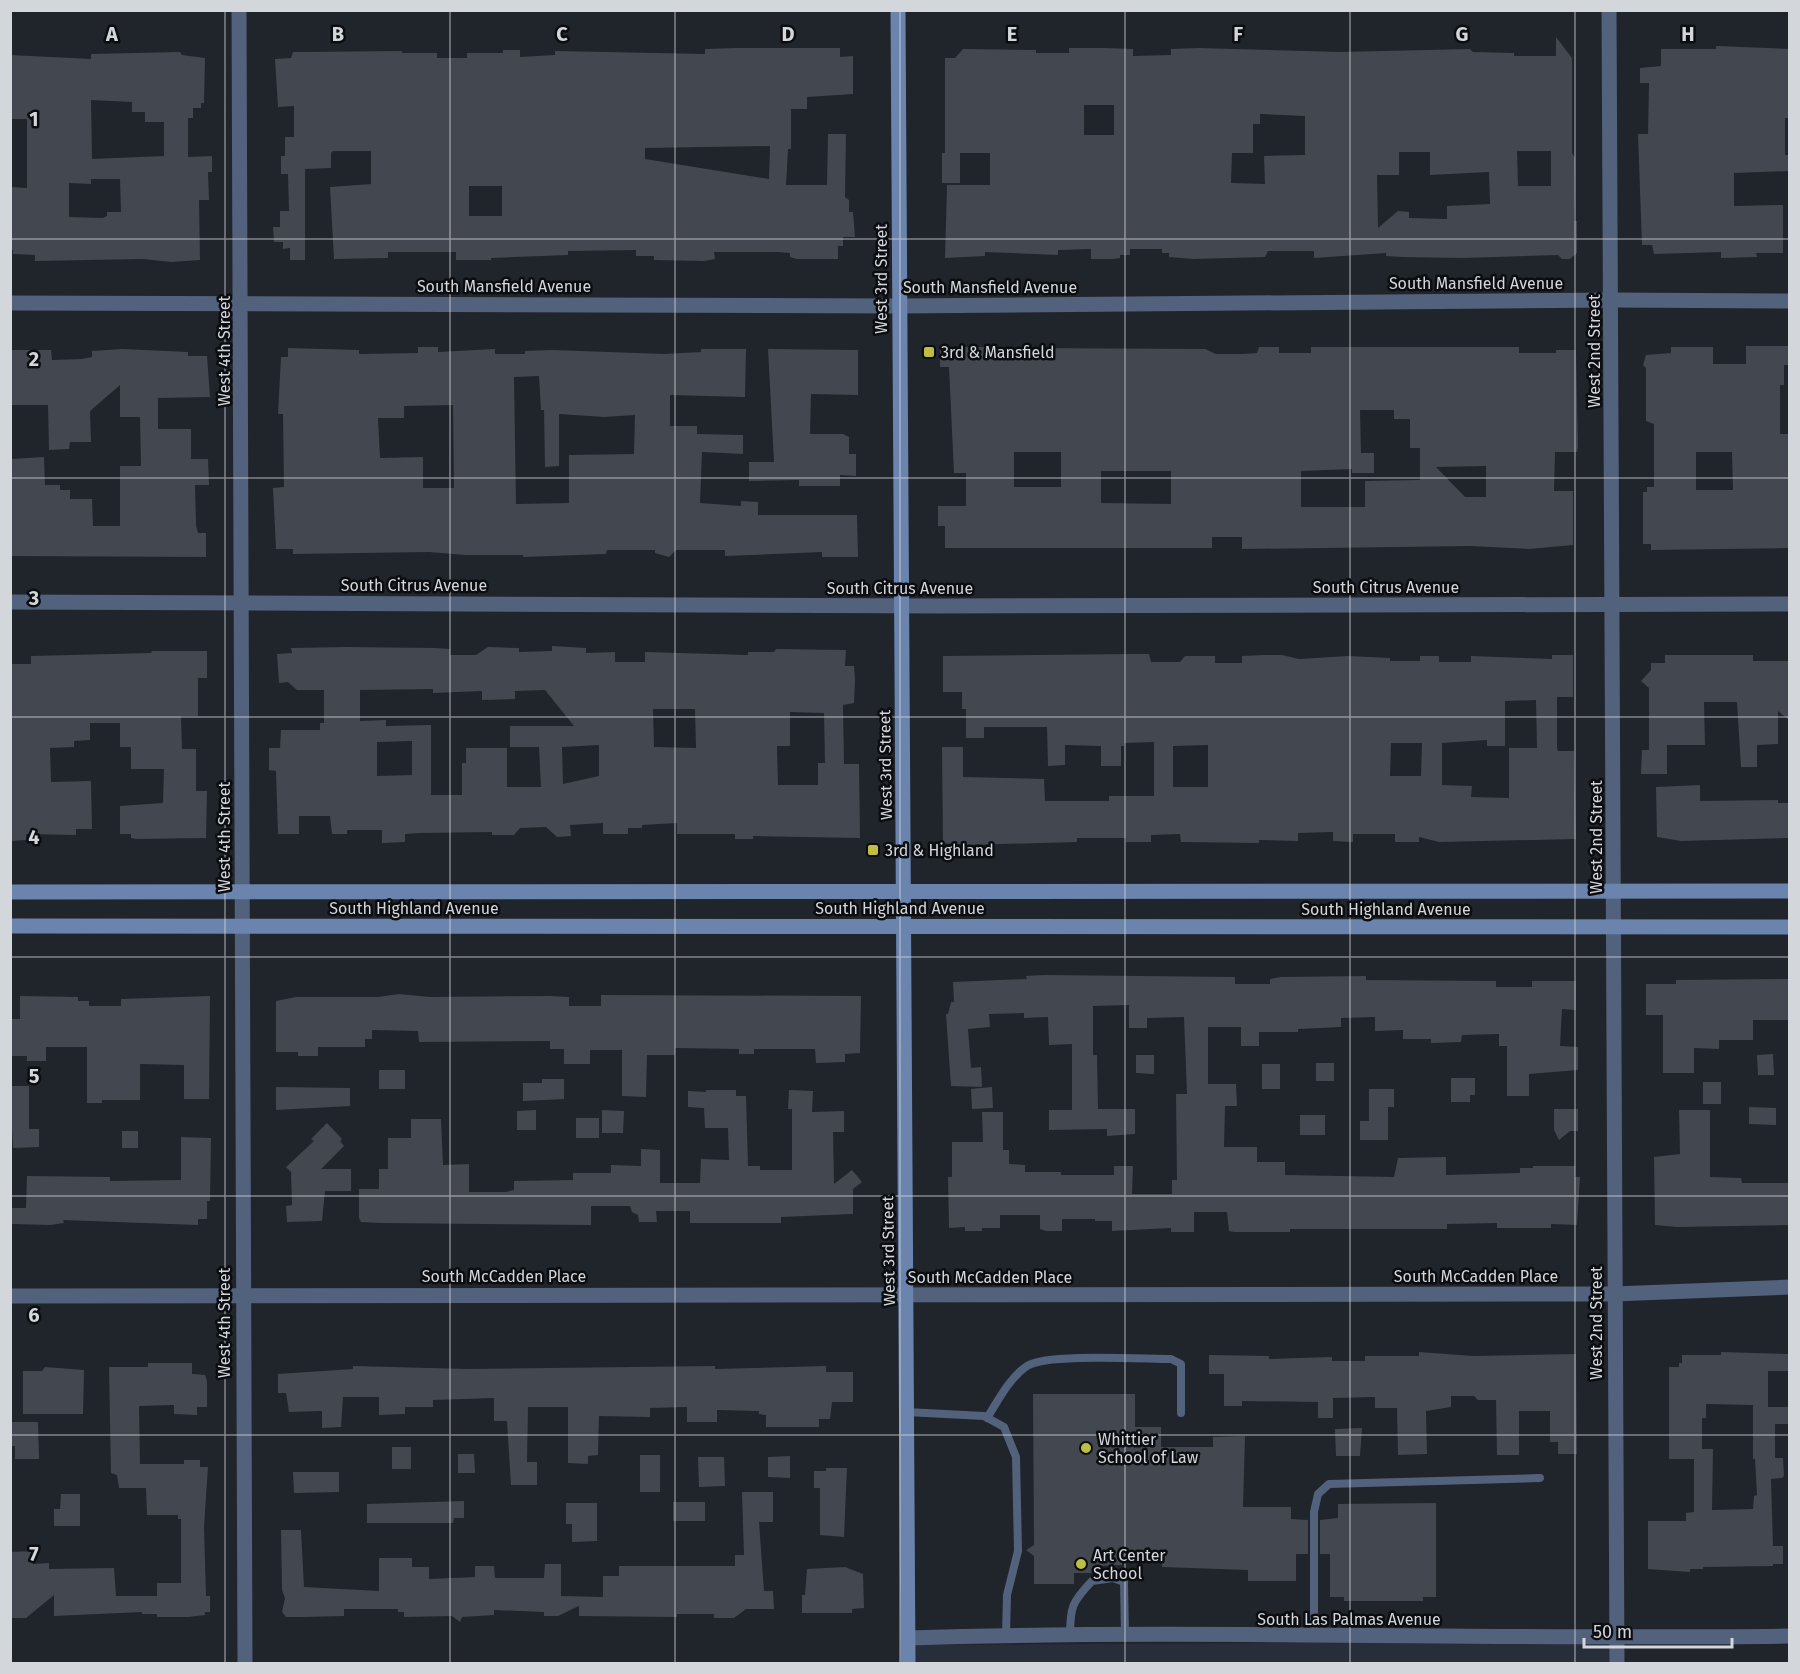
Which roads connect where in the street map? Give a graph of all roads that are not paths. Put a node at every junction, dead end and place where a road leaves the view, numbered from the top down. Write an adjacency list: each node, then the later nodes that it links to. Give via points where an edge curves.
1 (239, 10): 7 (street, West 4th Street)
2 (898, 10): 8 (main road, West 3rd Street)
3 (1609, 10): 4 (street, West 2nd Street)
4 (1612, 300): 5 (street, South Mansfield Avenue); 8 (street, South Mansfield Avenue); 11 (street, West 2nd Street)
5 (1790, 302)
6 (10, 303): 7 (street, South Mansfield Avenue)
7 (242, 303): 8 (street, South Mansfield Avenue); 10 (street, West 4th Street)
8 (899, 306): 13 (main road, West 3rd Street)
9 (10, 602): 10 (street, South Citrus Avenue)
10 (242, 602): 13 (street, South Citrus Avenue); 17 (street, West 4th Street)
11 (1612, 604): 12 (street, South Citrus Avenue); 13 (street, South Citrus Avenue); 18 (street, West 2nd Street)
12 (1790, 604)
13 (900, 605): 14 (main road, West 3rd Street)
14 (904, 891): 17 (main road, South Highland Avenue); 18 (main road, South Highland Avenue); 21 (main road, West 3rd Street)
15 (1790, 891): 18 (main road, South Highland Avenue)
16 (10, 892): 17 (main road, South Highland Avenue)
17 (242, 892): 19 (street, West 4th Street)
18 (1614, 892): 23 (street, West 2nd Street)
19 (242, 925): 20 (main road, South Highland Avenue); 21 (main road, South Highland Avenue); 25 (street, West 4th Street)
20 (10, 926)
21 (905, 926): 23 (main road, South Highland Avenue); 27 (main road, West 3rd Street)
22 (1790, 927): 23 (main road, South Highland Avenue)
23 (1614, 928): 26 (street, West 2nd Street)
24 (1790, 1287): 26 (street, South McCadden Place)
25 (242, 1294): 27 (street, South McCadden Place); 28 (street, South McCadden Place); 40 (street, West 4th Street)
26 (1614, 1294): 27 (street, South McCadden Place); 39 (street, West 2nd Street)
27 (907, 1295): 29 (main road, West 3rd Street)
28 (10, 1296)
29 (906, 1412): 31 (lane, via 961,1413); 38 (main road, West 3rd Street)
30 (1181, 1413): 31 (lane, via 1181,1364 1171,1359 1069,1358 1029,1364 1014,1377)
31 (987, 1418): 33 (lane, via 1004,1427 1016,1457 1018,1551 1007,1595)
32 (1540, 1478): 37 (lane, via 1329,1484 1318,1494 1314,1512)
33 (1006, 1635): 34 (street, South Las Palmas Avenue); 38 (street, South Las Palmas Avenue)
34 (1070, 1636): 35 (street, South Las Palmas Avenue); 35 (lane, via 1070,1607 1078,1596 1092,1581 1113,1578 1124,1582)
35 (1125, 1636): 37 (street, South Las Palmas Avenue)
36 (1790, 1636): 39 (street, South Las Palmas Avenue)
37 (1314, 1637): 39 (street, South Las Palmas Avenue)
38 (908, 1638): 41 (main road, West 3rd Street)
39 (1617, 1639): 42 (street, West 2nd Street)
40 (245, 1664)
41 (908, 1664)
42 (1617, 1664)

